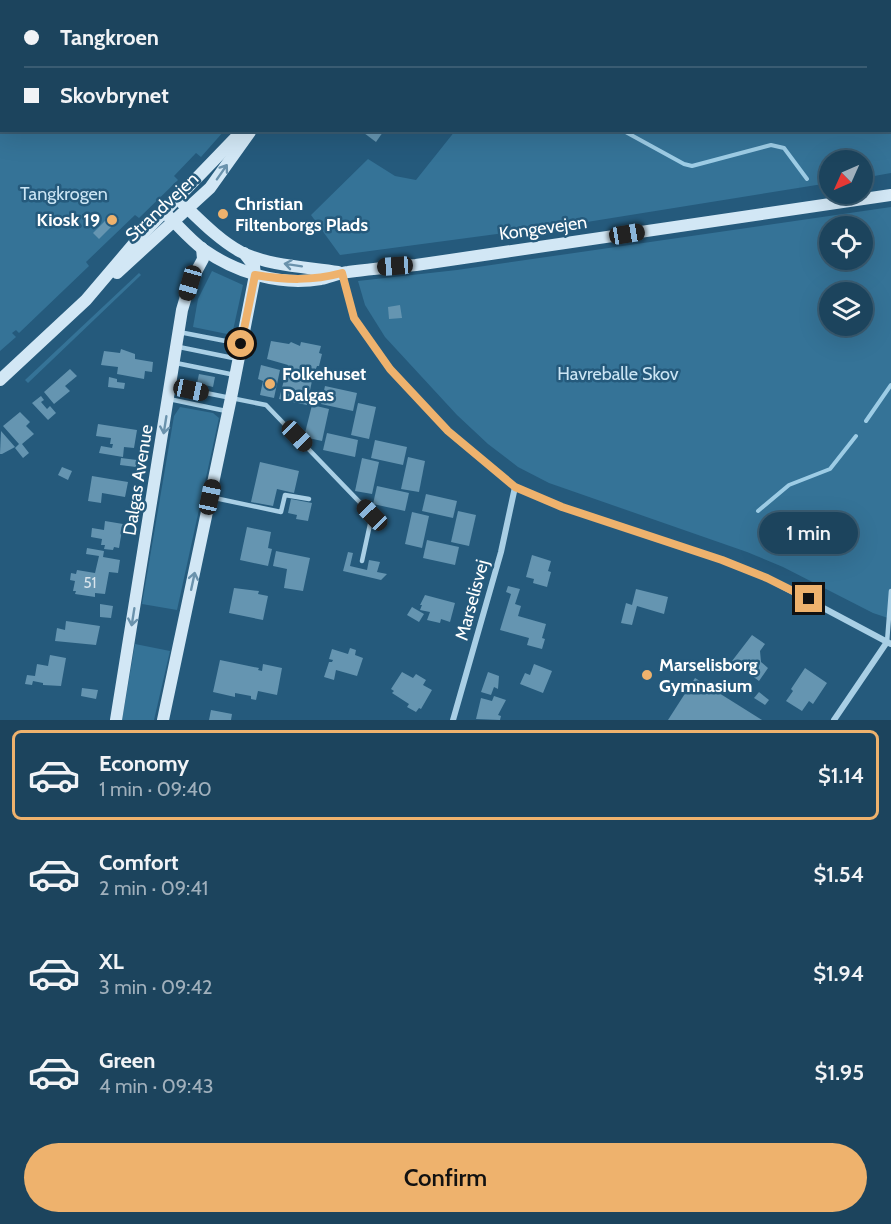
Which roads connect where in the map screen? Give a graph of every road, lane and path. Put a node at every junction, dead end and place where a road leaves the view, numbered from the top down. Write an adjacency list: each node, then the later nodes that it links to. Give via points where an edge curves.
1 (241, 132): 4 (street, Strandvejen)
2 (250, 132): 5 (street, Strandvejen, one-way to 2, via 210,188)
3 (891, 195): 10 (street, Kongevejen)
4 (177, 198): 5 (street); 6 (street, Strandvejen)
5 (189, 209): 7 (street, Strandvejen); 9 (street, via 219,238)
6 (164, 212): 7 (street); 12 (street, Strandvejen)
7 (174, 222): 8 (street); 12 (street, Strandvejen)
8 (202, 248): 11 (street); 13 (street, Dalgas Avenue, via 203,259 190,283)
9 (244, 254): 10 (street, one-way to 9); 11 (street, via 254,266)
10 (342, 273): 11 (street, via 321,279 292,280); 24 (street, via 354,318 390,369 448,431)
11 (255, 275): 14 (street)
12 (86, 300): 19 (street, Strandvejen)
13 (179, 332): 14 (lane); 15 (street, Dalgas Avenue)
14 (241, 344): 16 (street)
15 (177, 346): 16 (lane); 17 (street, Dalgas Avenue)
16 (238, 359): 18 (street)
17 (175, 362): 18 (lane); 20 (street, Dalgas Avenue)
18 (235, 375): 21 (street)
19 (0, 380)
20 (171, 386): 21 (lane); 22 (street, Dalgas Avenue)
21 (231, 398): 23 (street); 27 (lane, via 266,405 372,515)
22 (169, 399): 23 (lane); 30 (street, Dalgas Avenue, one-way to 30)
23 (229, 411): 25 (street)
24 (515, 487): 29 (street, via 767,578); 32 (street, Marselisvej, via 501,552)
25 (210, 497): 26 (lane, via 281,512 285,495); 31 (street, one-way to 25)
26 (309, 499)
27 (362, 561)
28 (891, 591): 29 (lane)
29 (889, 643): 33 (street)
30 (116, 720)
31 (163, 720)
32 (453, 720)
33 (834, 720)

